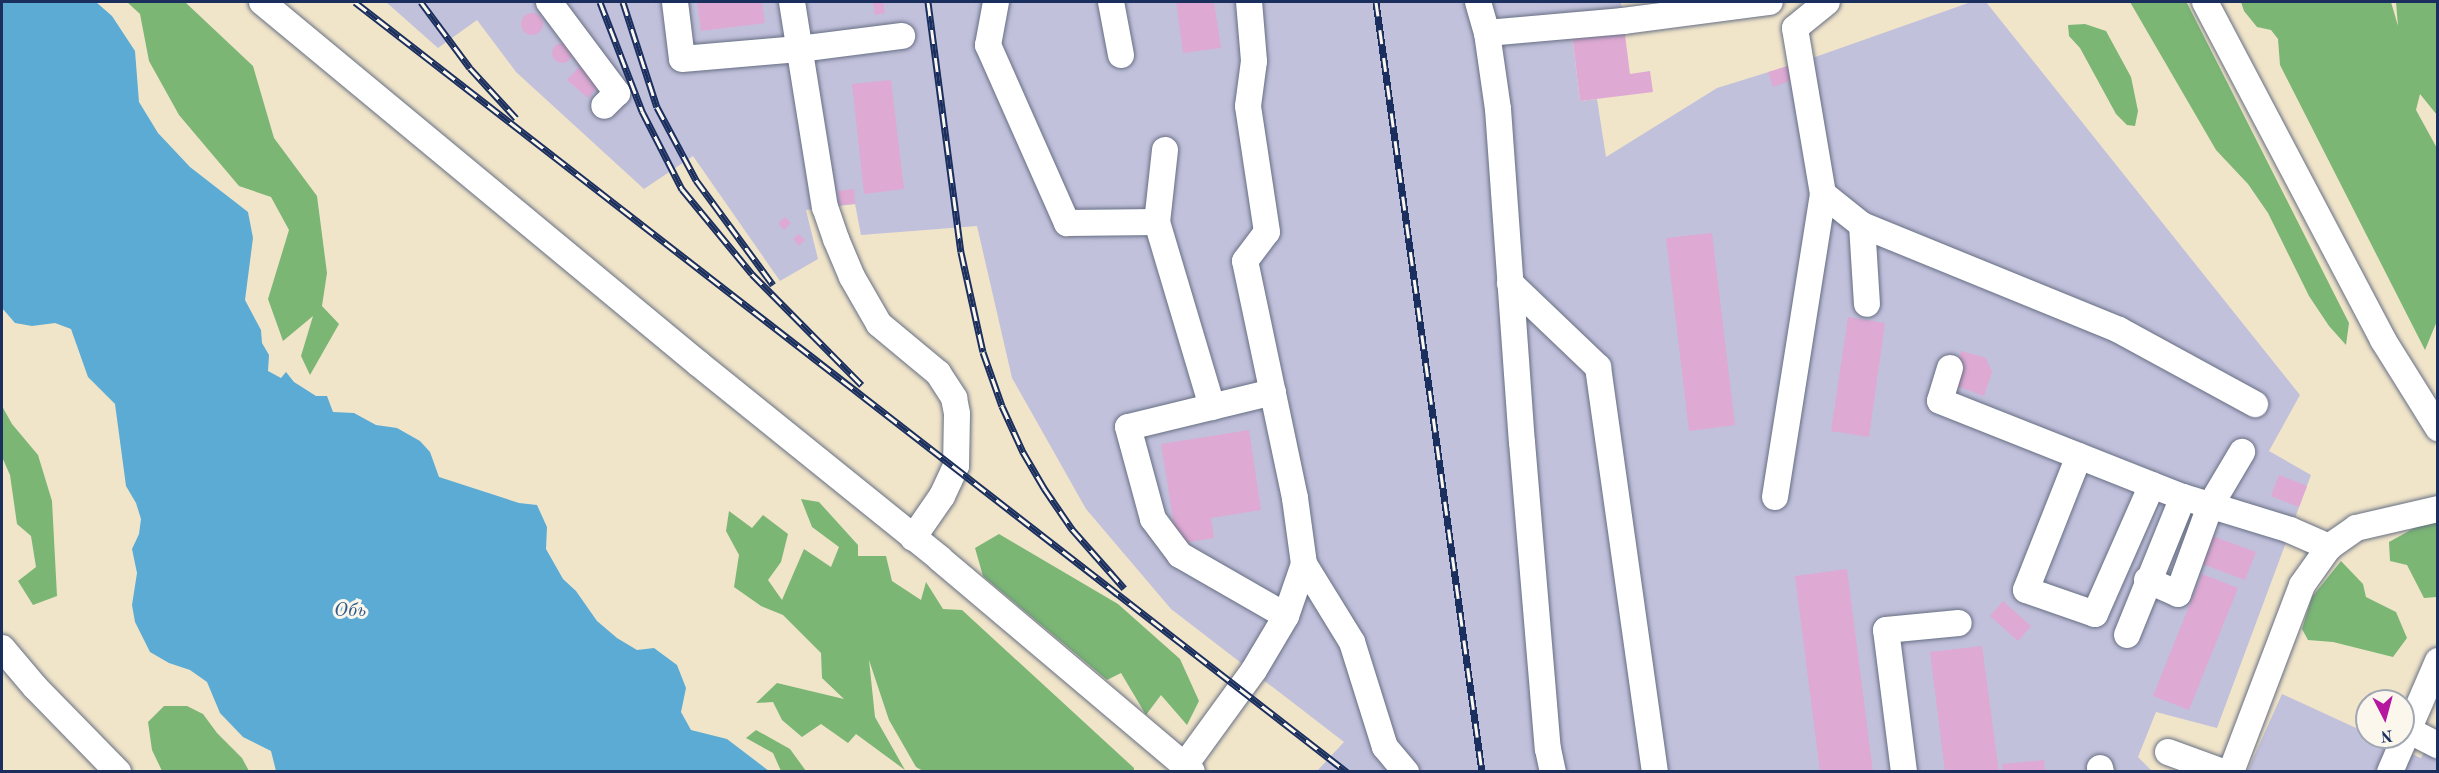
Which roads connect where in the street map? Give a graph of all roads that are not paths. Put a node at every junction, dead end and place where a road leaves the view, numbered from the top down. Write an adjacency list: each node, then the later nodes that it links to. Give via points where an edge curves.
1 (262, 2): 36 (street)
2 (549, 2): 17 (street, via 617,93)
3 (675, 2): 15 (street, via 682,59)
4 (792, 2): 15 (street)
5 (996, 2): 20 (street, via 988,45 1067,223)
6 (1111, 2): 16 (street)
7 (1248, 2): 25 (street, via 1254,61 1248,106 1267,232 1245,261)
8 (1478, 2): 13 (street)
9 (1770, 2): 12 (street)
10 (1827, 2): 19 (street, via 1795,28)
11 (2205, 2): 28 (street, via 2383,340)
12 (1691, 7): 13 (street)
13 (1487, 33): 22 (street, via 1498,109)
14 (902, 36): 15 (street)
15 (800, 49): 36 (street, via 825,207 852,277 879,324 938,373 956,406 956,466 942,496)
16 (1121, 55)
17 (604, 106)
18 (1165, 150): 20 (street)
19 (1823, 194): 21 (street); 32 (street)
20 (1156, 222): 27 (street)
21 (1862, 225): 23 (street); 26 (street, via 2119,330)
22 (1510, 283): 53 (street); 54 (street, via 1598,367)
23 (1867, 304)
24 (1950, 368): 30 (street, via 1940,401)
25 (1273, 392): 27 (street); 38 (street)
26 (2255, 404)
27 (1212, 407): 40 (street, via 1128,427 1153,519 1180,555)
28 (2438, 428)
29 (2242, 452): 34 (street)
30 (2079, 456): 31 (street); 31 (street, via 2026,590 2095,614)
31 (2152, 485): 33 (street)
32 (1774, 497)
33 (2183, 497): 34 (street); 39 (street)
34 (2210, 506): 37 (street, via 2290,530); 39 (street, via 2178,594)
35 (2438, 509): 37 (street, via 2356,528)
36 (913, 538): 50 (street)
37 (2329, 547): 57 (street, via 2302,585)
38 (1304, 564): 40 (street); 52 (street, via 1352,642 1385,747)
39 (2147, 580): 42 (street)
40 (1286, 616): 50 (street)
41 (1959, 623): 55 (street, via 1887,630)
42 (2127, 635)
43 (2, 648): 51 (street)
44 (2438, 660): 45 (street)
45 (2415, 714)
46 (2415, 733): 47 (street)
47 (2438, 744)
48 (2400, 749): 58 (street)
49 (2168, 752): 56 (street)
50 (1188, 768)
51 (118, 771)
52 (1406, 771)
53 (1553, 771)
54 (1655, 771)
55 (1904, 771)
56 (2223, 771)
57 (2231, 771)
58 (2390, 771)

